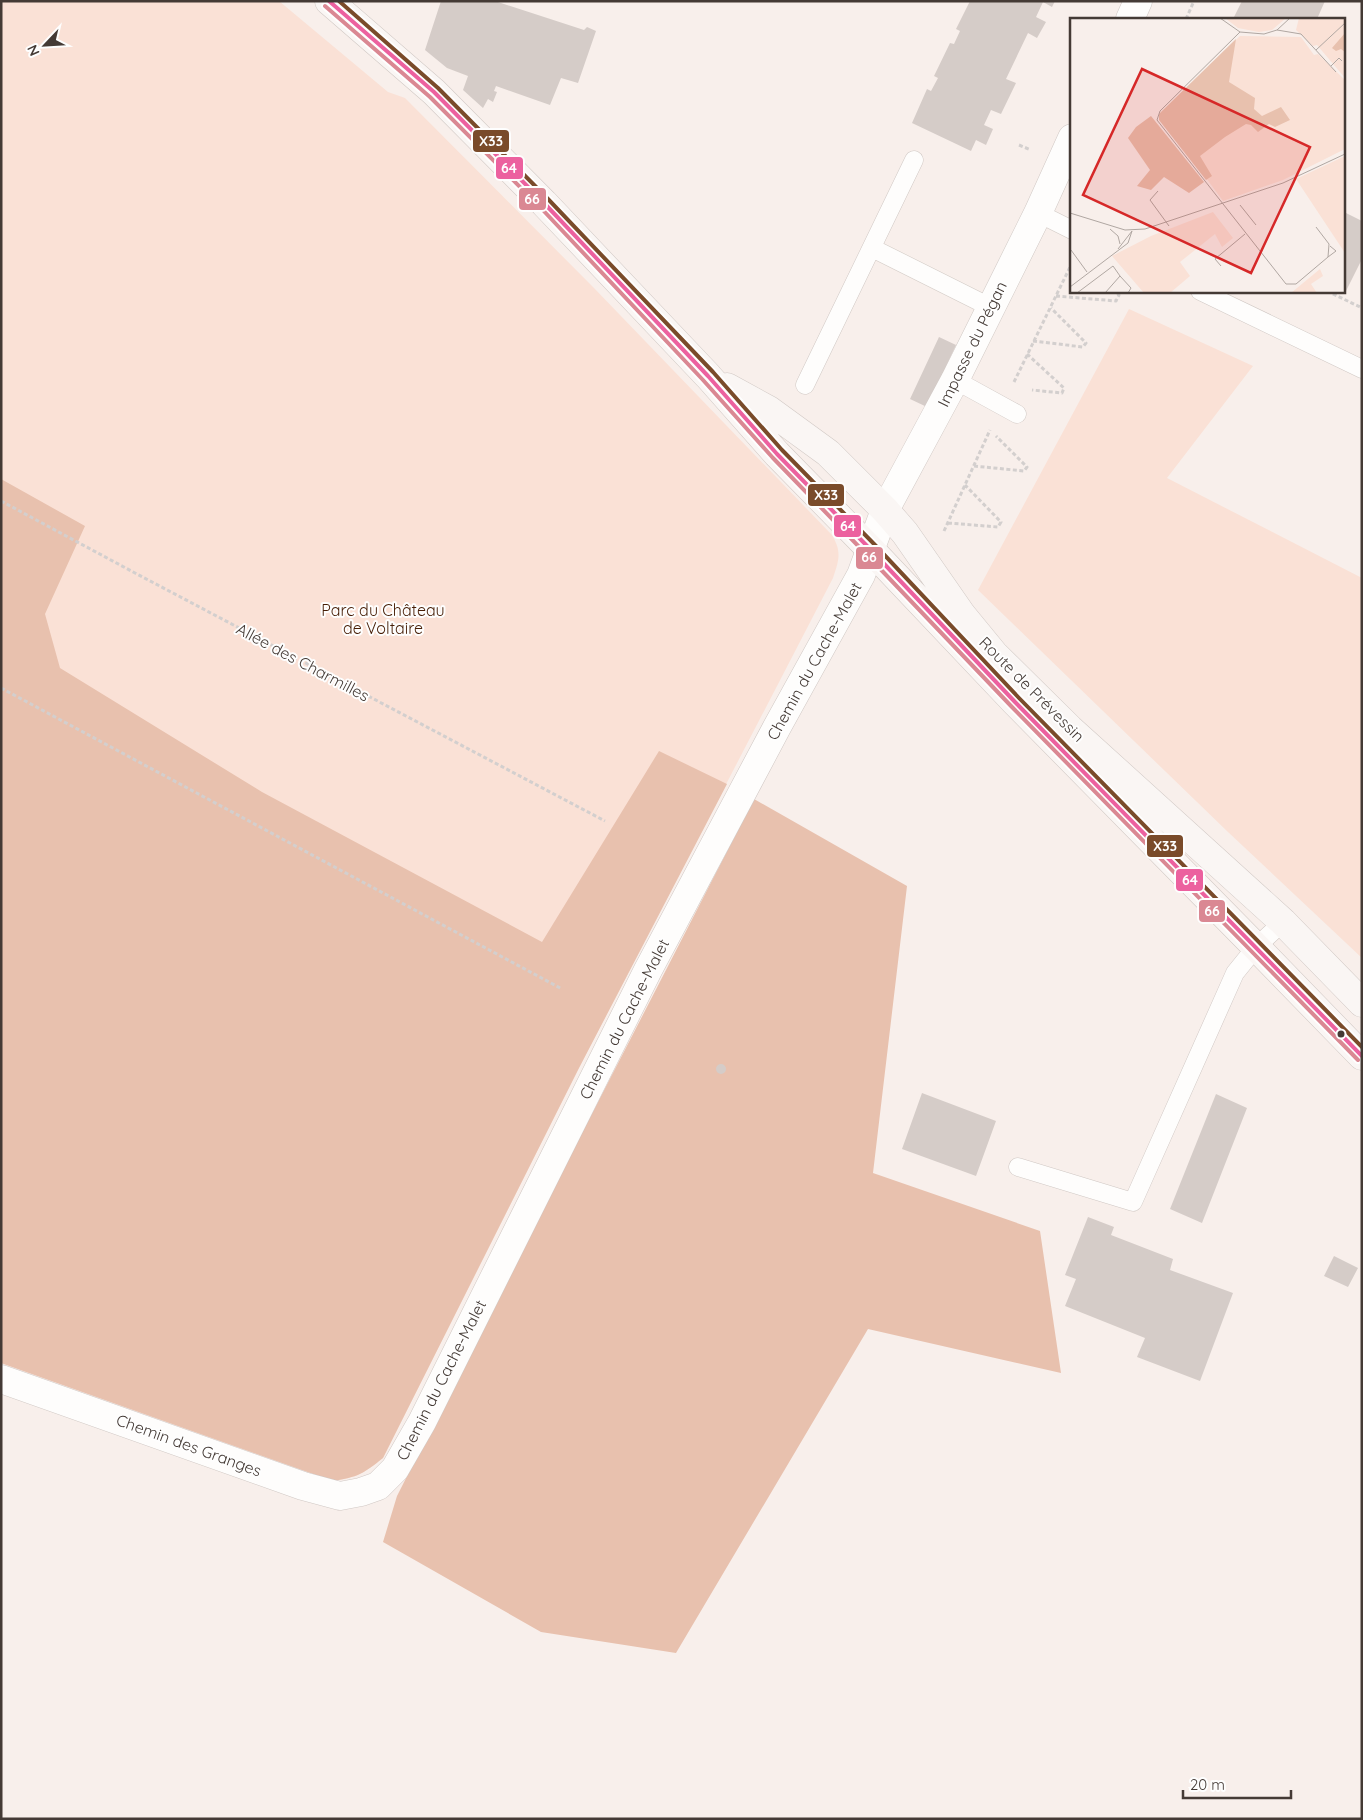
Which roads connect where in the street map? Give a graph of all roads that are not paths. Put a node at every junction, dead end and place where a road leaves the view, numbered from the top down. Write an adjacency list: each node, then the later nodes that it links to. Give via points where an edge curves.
1 (329, 1): 12 (main road, Route de Prévessin, via 434,92)
2 (1138, 1): 3 (street)
3 (1130, 18)
4 (1070, 142): 6 (street, Impasse du Pégan)
5 (914, 160): 8 (lane)
6 (1038, 213): 7 (lane); 10 (street, Impasse du Pégan)
7 (1070, 229)
8 (872, 248): 10 (lane); 14 (lane)
9 (1202, 292): 11 (lane)
10 (990, 307): 13 (street, Impasse du Pégan)
11 (1362, 369)
12 (708, 376): 16 (main road, Route de Prévessin, via 769,410 828,453); 17 (main road, Route de Prévessin, via 777,454)
13 (955, 380): 15 (lane); 16 (street, Impasse du Pégan)
14 (804, 385)
15 (1017, 414)
16 (885, 510): 17 (street, Impasse du Pégan); 18 (main road, Route de Prévessin, via 994,654 1070,729)
17 (871, 550): 19 (main road, Route de Prévessin); 24 (street, Chemin du Cache-Malet, via 861,575 648,970 422,1422 395,1469)
18 (1283, 922): 19 (lane); 20 (main road, Route de Prévessin)
19 (1256, 947): 21 (main road, Route de Prévessin); 22 (lane, via 1235,973 1133,1202)
20 (1362, 1003)
21 (1362, 1056)
22 (1018, 1167)
23 (1, 1380): 24 (street, Chemin des Granges, via 302,1486 340,1496)
24 (378, 1486)

